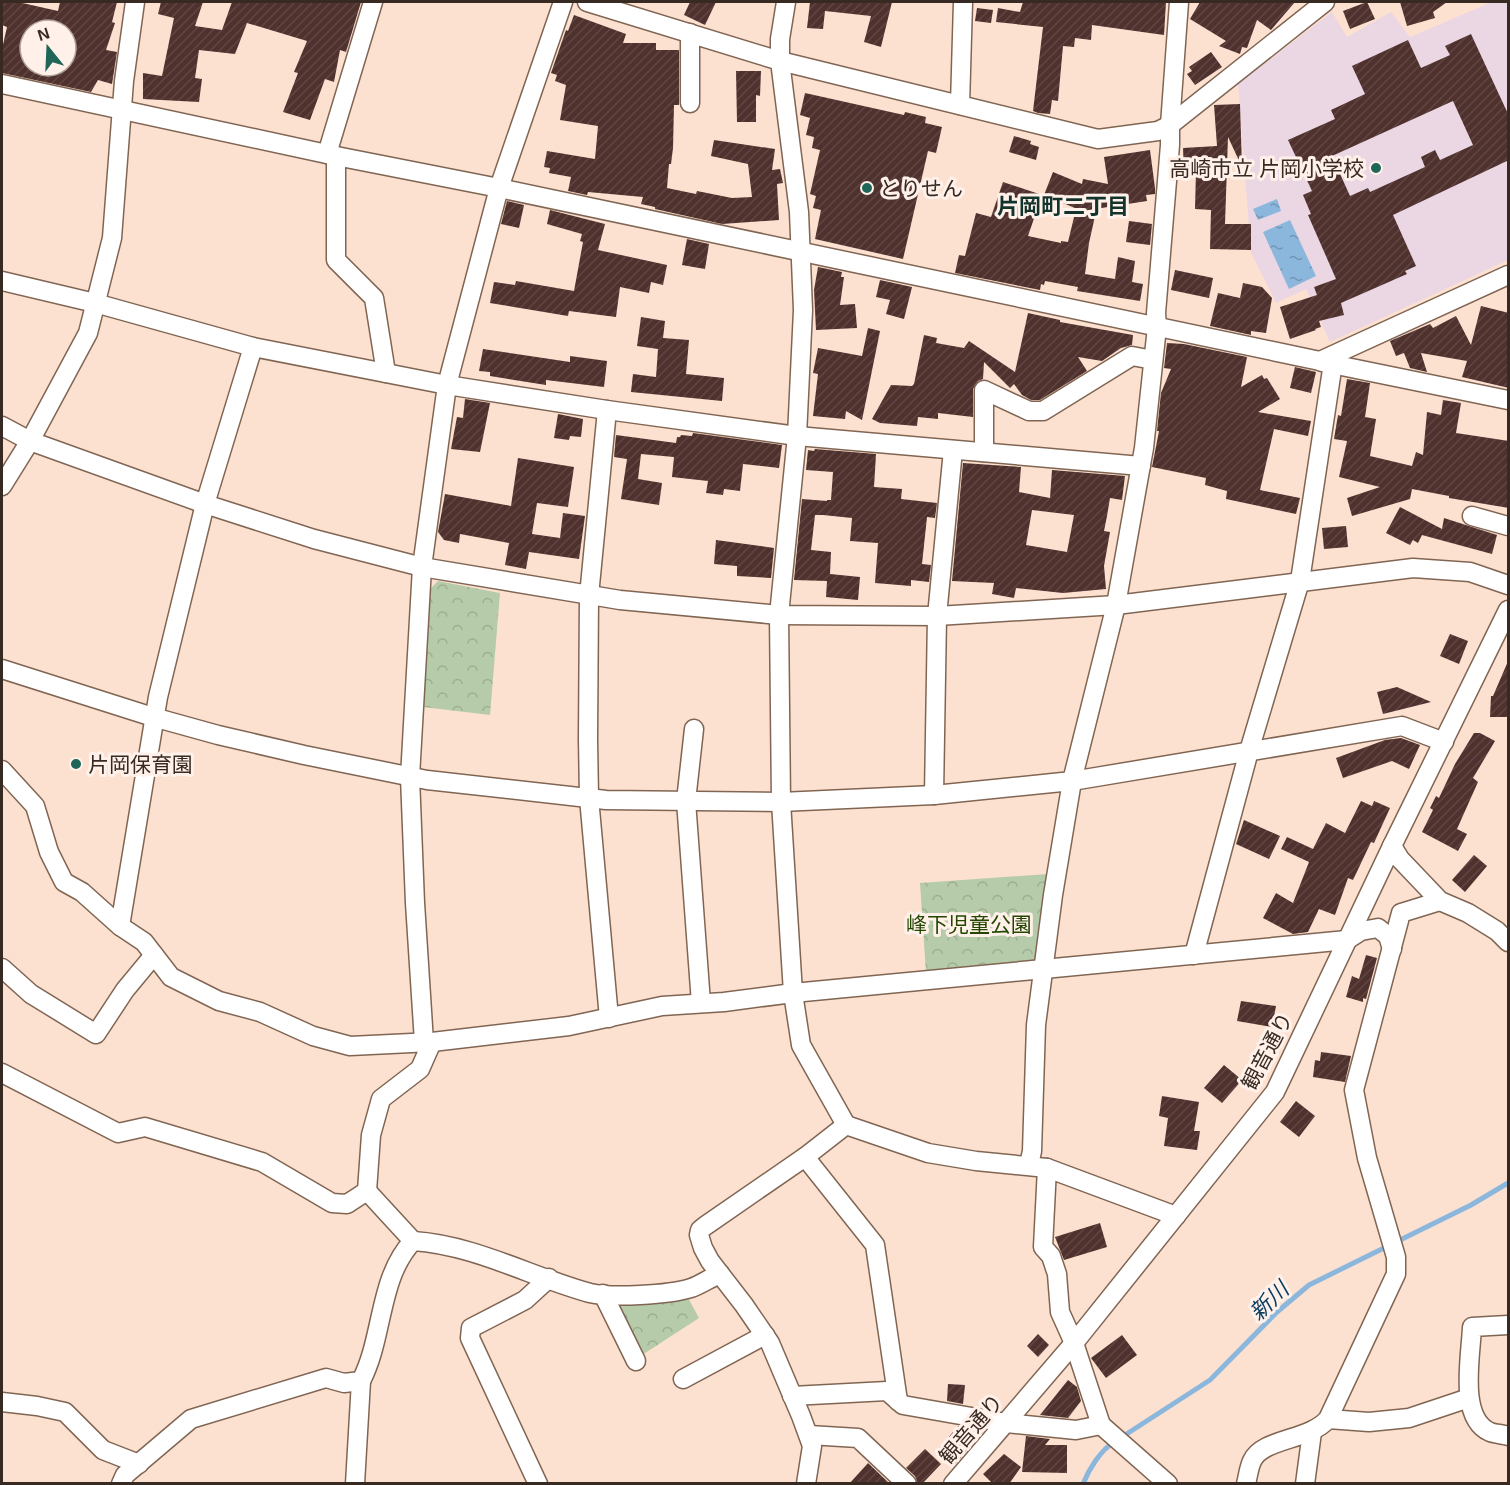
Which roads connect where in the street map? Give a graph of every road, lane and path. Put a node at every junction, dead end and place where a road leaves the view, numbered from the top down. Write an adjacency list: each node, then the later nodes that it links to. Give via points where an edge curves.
1 (135, 2): 14 (street)
2 (373, 2): 16 (street)
3 (563, 2): 17 (street)
4 (586, 2): 9 (street)
5 (786, 2): 10 (street)
6 (963, 2): 13 (street)
7 (1179, 2): 15 (street)
8 (1325, 2): 15 (street)
9 (690, 33): 10 (street); 12 (street)
10 (780, 61): 13 (street); 18 (street, via 799,212)
11 (2, 84): 14 (street)
12 (690, 103)
13 (960, 105): 15 (street, via 1098,139 1158,131)
14 (121, 110): 16 (street); 21 (street, via 112,238)
15 (1170, 125): 22 (street)
16 (331, 155): 17 (street); 26 (street, via 336,260 374,298)
17 (499, 188): 18 (street); 27 (street)
18 (800, 251): 22 (street); 31 (street, via 803,320)
19 (1509, 275): 25 (street)
20 (2, 281): 21 (street)
21 (95, 303): 23 (street); 32 (street, via 88,333)
22 (1157, 327): 24 (street); 25 (street)
23 (253, 347): 26 (street); 37 (street)
24 (1153, 360): 34 (street, via 1132,356 1043,411 1029,411 984,390); 35 (street)
25 (1326, 362): 28 (street); 41 (street)
26 (386, 373): 27 (street)
27 (447, 385): 29 (street); 40 (street)
28 (1509, 400)
29 (607, 410): 31 (street); 43 (street)
30 (2, 426): 32 (street)
31 (797, 436): 33 (street); 46 (street)
32 (30, 441): 36 (street); 37 (street)
33 (953, 450): 34 (street); 47 (street)
34 (984, 452): 35 (street)
35 (1141, 466): 44 (street)
36 (2, 486)
37 (205, 504): 40 (street); 49 (street)
38 (1472, 516): 39 (street)
39 (1509, 526)
40 (422, 567): 43 (street); 54 (street)
41 (1300, 581): 42 (street, via 1413,568 1470,572); 44 (street); 52 (street)
42 (1509, 585)
43 (589, 596): 46 (street); 57 (street)
44 (1116, 605): 47 (street); 55 (street)
45 (1509, 610): 51 (street, 観音通り)
46 (779, 615): 47 (street); 59 (street)
47 (937, 616): 56 (street)
48 (2, 669): 49 (street)
49 (153, 717): 54 (street, via 242,741); 62 (street)
50 (694, 729): 58 (street)
51 (1444, 742): 52 (street, via 1402,726); 60 (street, 観音通り)
52 (1250, 751): 55 (street); 66 (street)
53 (2, 771): 62 (street, via 35,806 49,852 64,882 82,892)
54 (410, 777): 57 (street); 73 (street, via 415,903)
55 (1072, 781): 56 (street); 69 (street)
56 (934, 795): 59 (street)
57 (589, 798): 58 (street); 72 (street)
58 (686, 801): 59 (street); 71 (street)
59 (781, 802): 70 (street)
60 (1392, 846): 61 (street); 63 (street, 観音通り)
61 (1440, 901): 64 (street, via 1468,913); 65 (street, via 1401,912)
62 (120, 926): 67 (street, via 144,942)
63 (1347, 940): 65 (street, via 1361,931 1378,928 1388,936); 66 (street); 79 (street, 観音通り, via 1275,1092)
64 (1509, 942)
65 (1392, 949): 94 (street, via 1354,1090 1367,1158 1396,1257 1396,1274)
66 (1194, 954): 69 (street)
67 (154, 955): 68 (street, via 96,1034 31,994); 73 (street, via 171,977 219,1001 260,1012 313,1036 350,1046)
68 (2, 968)
69 (1042, 969): 70 (street); 77 (street, via 1036,1025)
70 (793, 993): 71 (street); 75 (street, via 798,1038)
71 (701, 1003): 72 (street)
72 (609, 1017): 73 (street, via 569,1026)
73 (428, 1042): 78 (street, via 420,1069 381,1099 371,1135)
74 (2, 1073): 78 (street, via 118,1133 145,1128 262,1162 332,1203 347,1204)
75 (846, 1125): 76 (street); 77 (street, via 928,1152)
76 (806, 1157): 81 (street, via 700,1230 703,1248); 92 (street, via 875,1245)
77 (1038, 1166): 79 (street); 86 (street, via 1043,1246 1057,1274 1060,1311)
78 (367, 1191): 80 (street)
79 (1176, 1216): 86 (street, 観音通り)
80 (413, 1241): 82 (street, via 434,1242); 89 (street, via 393,1272 370,1364)
81 (720, 1274): 83 (street, via 691,1288); 85 (street)
82 (549, 1278): 83 (street); 103 (street, via 525,1300 471,1328 470,1338)
83 (603, 1294): 87 (street)
84 (1509, 1324): 91 (street, via 1472,1327)
85 (765, 1335): 88 (street); 90 (street)
86 (1074, 1343): 95 (street, 観音通り); 96 (street)
87 (636, 1361)
88 (683, 1379)
89 (361, 1381): 100 (street, via 344,1383 326,1378 191,1419); 102 (street)
90 (792, 1396): 92 (street, via 887,1391); 98 (street)
91 (1469, 1398): 94 (street, via 1409,1418 1369,1422); 99 (street, via 1475,1418 1489,1432)
92 (898, 1401): 95 (street, via 903,1406)
93 (2, 1402): 100 (street, via 65,1412 103,1450)
94 (1328, 1419): 97 (street)
95 (1006, 1423): 96 (street, via 1076,1430); 106 (street, 観音通り)
96 (1102, 1426): 107 (street)
97 (1312, 1432): 108 (street, via 1259,1451 1252,1460); 109 (street)
98 (808, 1435): 104 (street, via 812,1446); 105 (street, via 858,1438)
99 (1509, 1436)
100 (139, 1464): 101 (street, via 125,1475)
101 (121, 1484)
102 (355, 1484)
103 (538, 1484)
104 (806, 1484)
105 (907, 1484)
106 (953, 1484)
107 (1168, 1484)
108 (1246, 1484)
109 (1305, 1484)

